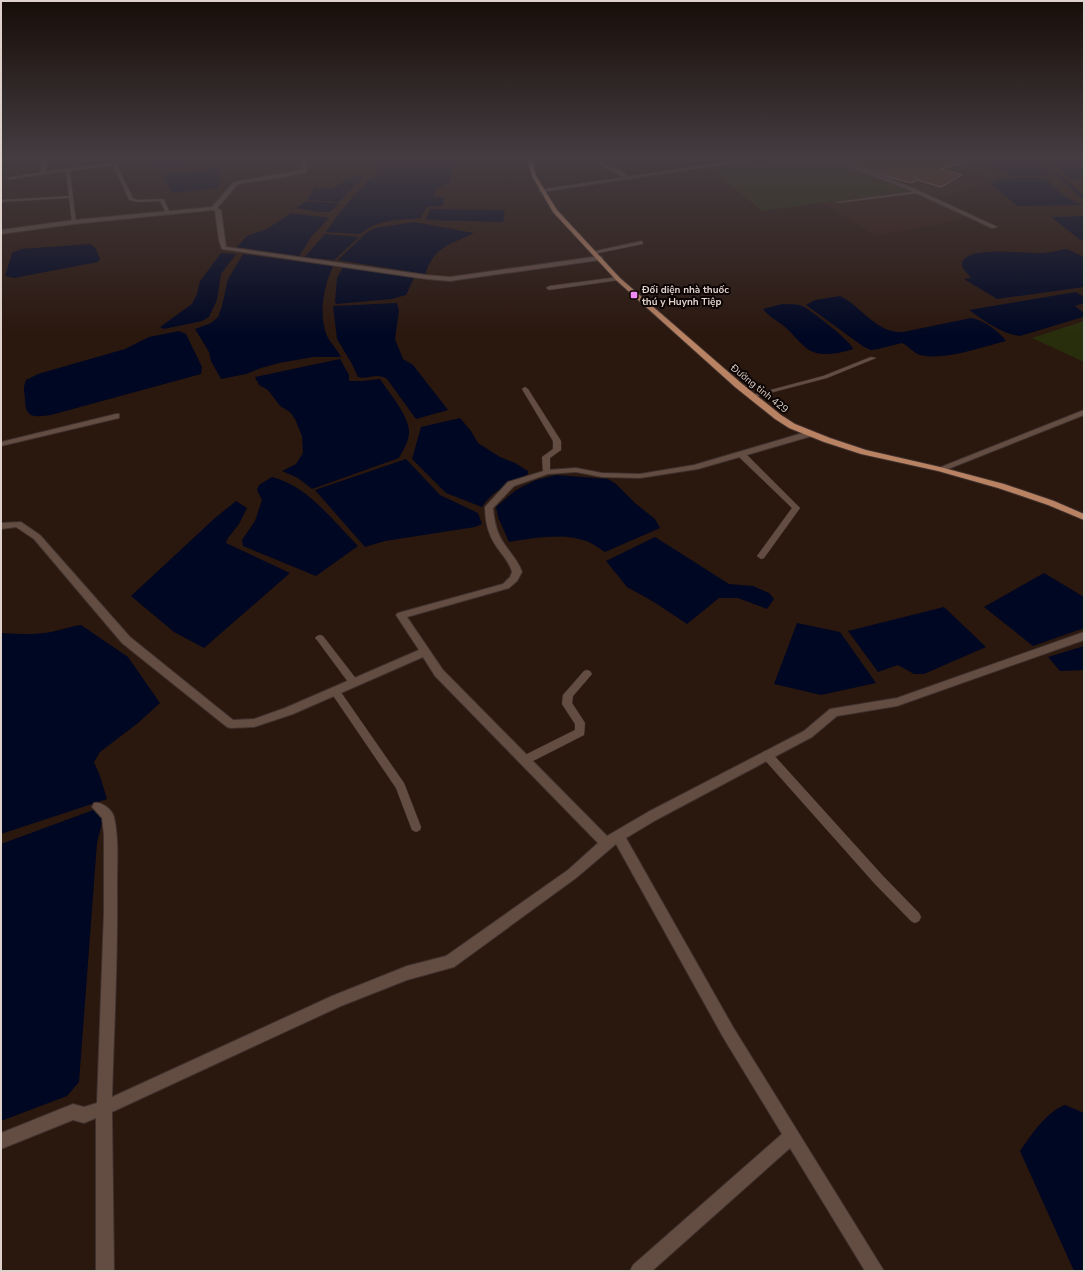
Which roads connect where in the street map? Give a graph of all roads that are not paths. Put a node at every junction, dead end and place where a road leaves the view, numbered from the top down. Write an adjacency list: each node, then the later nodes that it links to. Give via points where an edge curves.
1 (73, 217): 6 (lane)
2 (118, 217): 6 (street)
3 (219, 217): 11 (street, via 224,248 426,277 450,279)
4 (561, 217): 10 (main road, Đường tỉnh 429)
5 (973, 217): 7 (street)
6 (74, 222): 8 (street)
7 (994, 227)
8 (1, 232)
9 (642, 242): 10 (lane)
10 (594, 252): 11 (main road, Đường tỉnh 429)
11 (600, 258): 12 (main road, Đường tỉnh 429)
12 (618, 279): 13 (lane); 16 (main road, Đường tỉnh 429)
13 (549, 288)
14 (872, 358): 16 (lane, via 826,377)
15 (525, 389): 23 (lane, via 557,441 557,450 546,457)
16 (751, 396): 19 (main road, Đường tỉnh 429, via 778,417)
17 (1084, 412): 22 (street)
18 (116, 416): 20 (street)
19 (809, 434): 21 (street); 22 (main road, Đường tỉnh 429, via 864,452)
20 (1, 444)
21 (741, 454): 23 (street, via 695,467 640,476 602,475 576,470); 26 (lane, via 796,508)
22 (940, 469): 24 (main road, Đường tỉnh 429, via 1022,493)
23 (547, 472): 29 (street, via 512,484 489,507 489,516 500,544 515,564 517,572 514,579 506,586 401,615)
24 (1084, 517)
25 (1, 526): 32 (street, via 18,524 37,537 126,640 231,724 254,723)
26 (761, 556)
27 (1084, 636): 33 (street, via 897,702 834,712 808,734)
28 (320, 638): 31 (lane)
29 (424, 652): 31 (street); 34 (street, via 439,673)
30 (587, 674): 34 (lane, via 568,695 567,700 580,723 580,732)
31 (354, 683): 32 (street)
32 (334, 691): 36 (lane, via 400,786)
33 (767, 756): 37 (street, via 652,816); 38 (lane)
34 (525, 760): 37 (street)
35 (98, 807): 39 (street, via 108,816 110,850 111,912)
36 (416, 827)
37 (612, 840): 39 (street, via 572,874 449,962 407,974 337,1001); 40 (street)
38 (915, 917)
39 (104, 1108): 41 (street, via 84,1115 73,1112); 42 (street)
40 (792, 1136): 43 (street); 44 (street)
41 (1, 1141)
42 (105, 1271)
43 (639, 1271)
44 (875, 1271)

